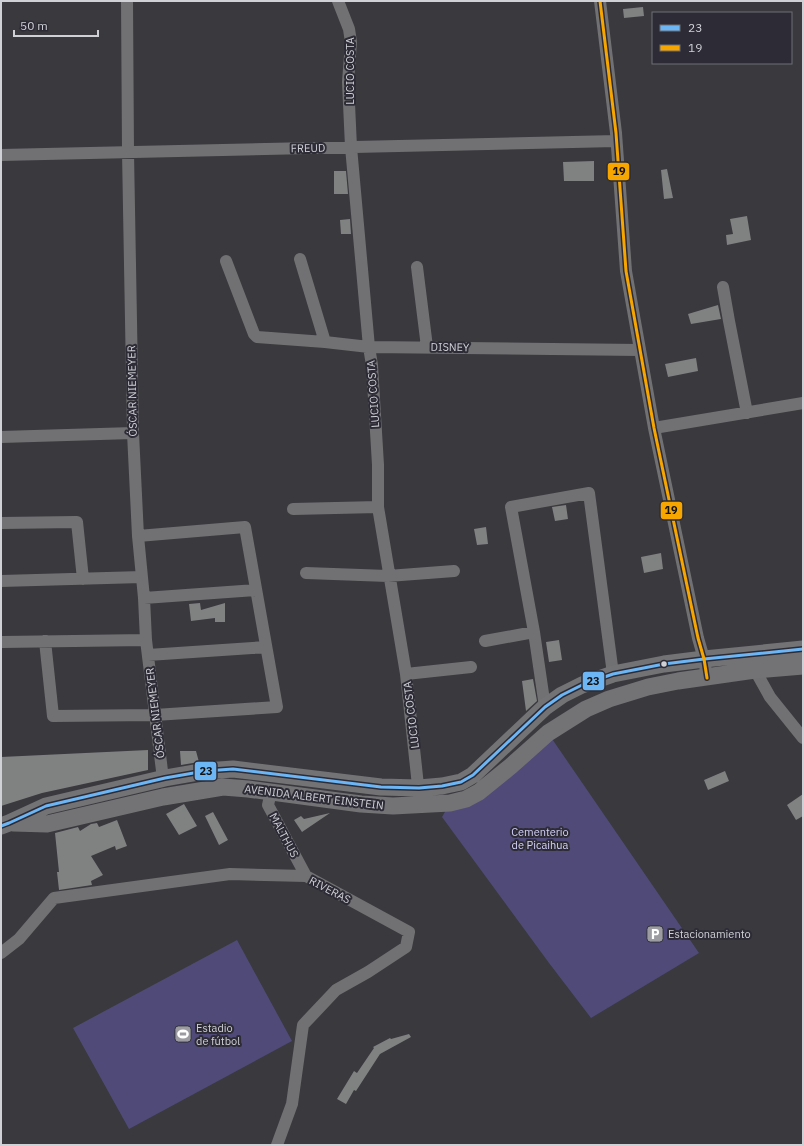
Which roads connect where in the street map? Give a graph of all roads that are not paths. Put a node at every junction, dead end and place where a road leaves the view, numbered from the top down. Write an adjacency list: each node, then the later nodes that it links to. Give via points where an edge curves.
1 (127, 1): 6 (street, ÓSCAR NIEMEYER)
2 (338, 1): 5 (street, LUCIO COSTA, via 349,29 351,42 348,82)
3 (600, 1): 4 (street)
4 (616, 141): 5 (street, FREUD); 15 (street, via 626,271)
5 (351, 148): 6 (street, FREUD); 13 (street, LUCIO COSTA)
6 (128, 152): 7 (street, FREUD); 19 (street, ÓSCAR NIEMEYER)
7 (1, 155)
8 (300, 259): 12 (street)
9 (226, 261): 12 (street, DISNEY, via 257,337)
10 (417, 267): 14 (street)
11 (723, 287): 17 (street)
12 (325, 342): 13 (street, DISNEY)
13 (369, 347): 14 (street, DISNEY); 21 (street, LUCIO COSTA, via 378,465)
14 (427, 347): 15 (street, DISNEY)
15 (640, 350): 18 (street)
16 (803, 403): 17 (street)
17 (747, 413): 18 (street)
18 (654, 428): 41 (street)
19 (133, 433): 20 (street); 24 (street, ÓSCAR NIEMEYER)
20 (1, 436)
21 (378, 507): 22 (street); 27 (street, LUCIO COSTA)
22 (293, 509)
23 (1, 523): 29 (street, via 77,522)
24 (138, 536): 28 (street, ÓSCAR NIEMEYER); 31 (street, via 245,527)
25 (454, 571): 27 (street)
26 (306, 572): 27 (street)
27 (388, 576): 45 (street, LUCIO COSTA)
28 (142, 577): 29 (street); 32 (street, ÓSCAR NIEMEYER)
29 (83, 579): 30 (street)
30 (1, 581)
31 (256, 590): 32 (street); 38 (street)
32 (144, 598): 34 (street, ÓSCAR NIEMEYER)
33 (534, 632): 36 (street); 46 (street, via 511,507 588,493); 48 (street)
34 (146, 640): 35 (street); 40 (street, ÓSCAR NIEMEYER)
35 (45, 641): 37 (street); 49 (street, via 53,716)
36 (485, 641)
37 (2, 642)
38 (266, 647): 40 (street); 49 (street, via 277,707)
39 (803, 649): 41 (street, AVENIDA ALBERT EINSTEIN)
40 (148, 655): 49 (street, ÓSCAR NIEMEYER)
41 (704, 659): 46 (street, AVENIDA ALBERT EINSTEIN); 47 (street)
42 (803, 666): 44 (street, AVENIDA ALBERT EINSTEIN)
43 (471, 667): 45 (street)
44 (754, 670): 47 (street, AVENIDA ALBERT EINSTEIN); 50 (street, via 770,697)
45 (406, 674): 52 (street, LUCIO COSTA)
46 (613, 674): 48 (street, AVENIDA ALBERT EINSTEIN, via 582,685)
47 (707, 678): 54 (street, AVENIDA ALBERT EINSTEIN, via 648,687 586,709 548,733 479,792 450,803)
48 (545, 707): 52 (street, AVENIDA ALBERT EINSTEIN, via 473,775 461,782)
49 (155, 715): 51 (street, ÓSCAR NIEMEYER)
50 (803, 738)
51 (163, 779): 52 (street, AVENIDA ALBERT EINSTEIN, via 233,769 381,787); 55 (street, AVENIDA ALBERT EINSTEIN, via 46,806)
52 (419, 788): 54 (street, LUCIO COSTA)
53 (271, 792): 54 (street, AVENIDA ALBERT EINSTEIN, via 361,804); 55 (street, AVENIDA ALBERT EINSTEIN, via 223,787 163,797 47,824); 56 (street, MALTHUS, via 268,805)
54 (419, 805)
55 (5, 824)
56 (306, 876): 57 (street, RIVERAS, via 230,874 54,898 19,939); 58 (street, RIVERAS, via 408,932 406,947 336,990 303,1025 292,1104)
57 (1, 953)
58 (277, 1145)

